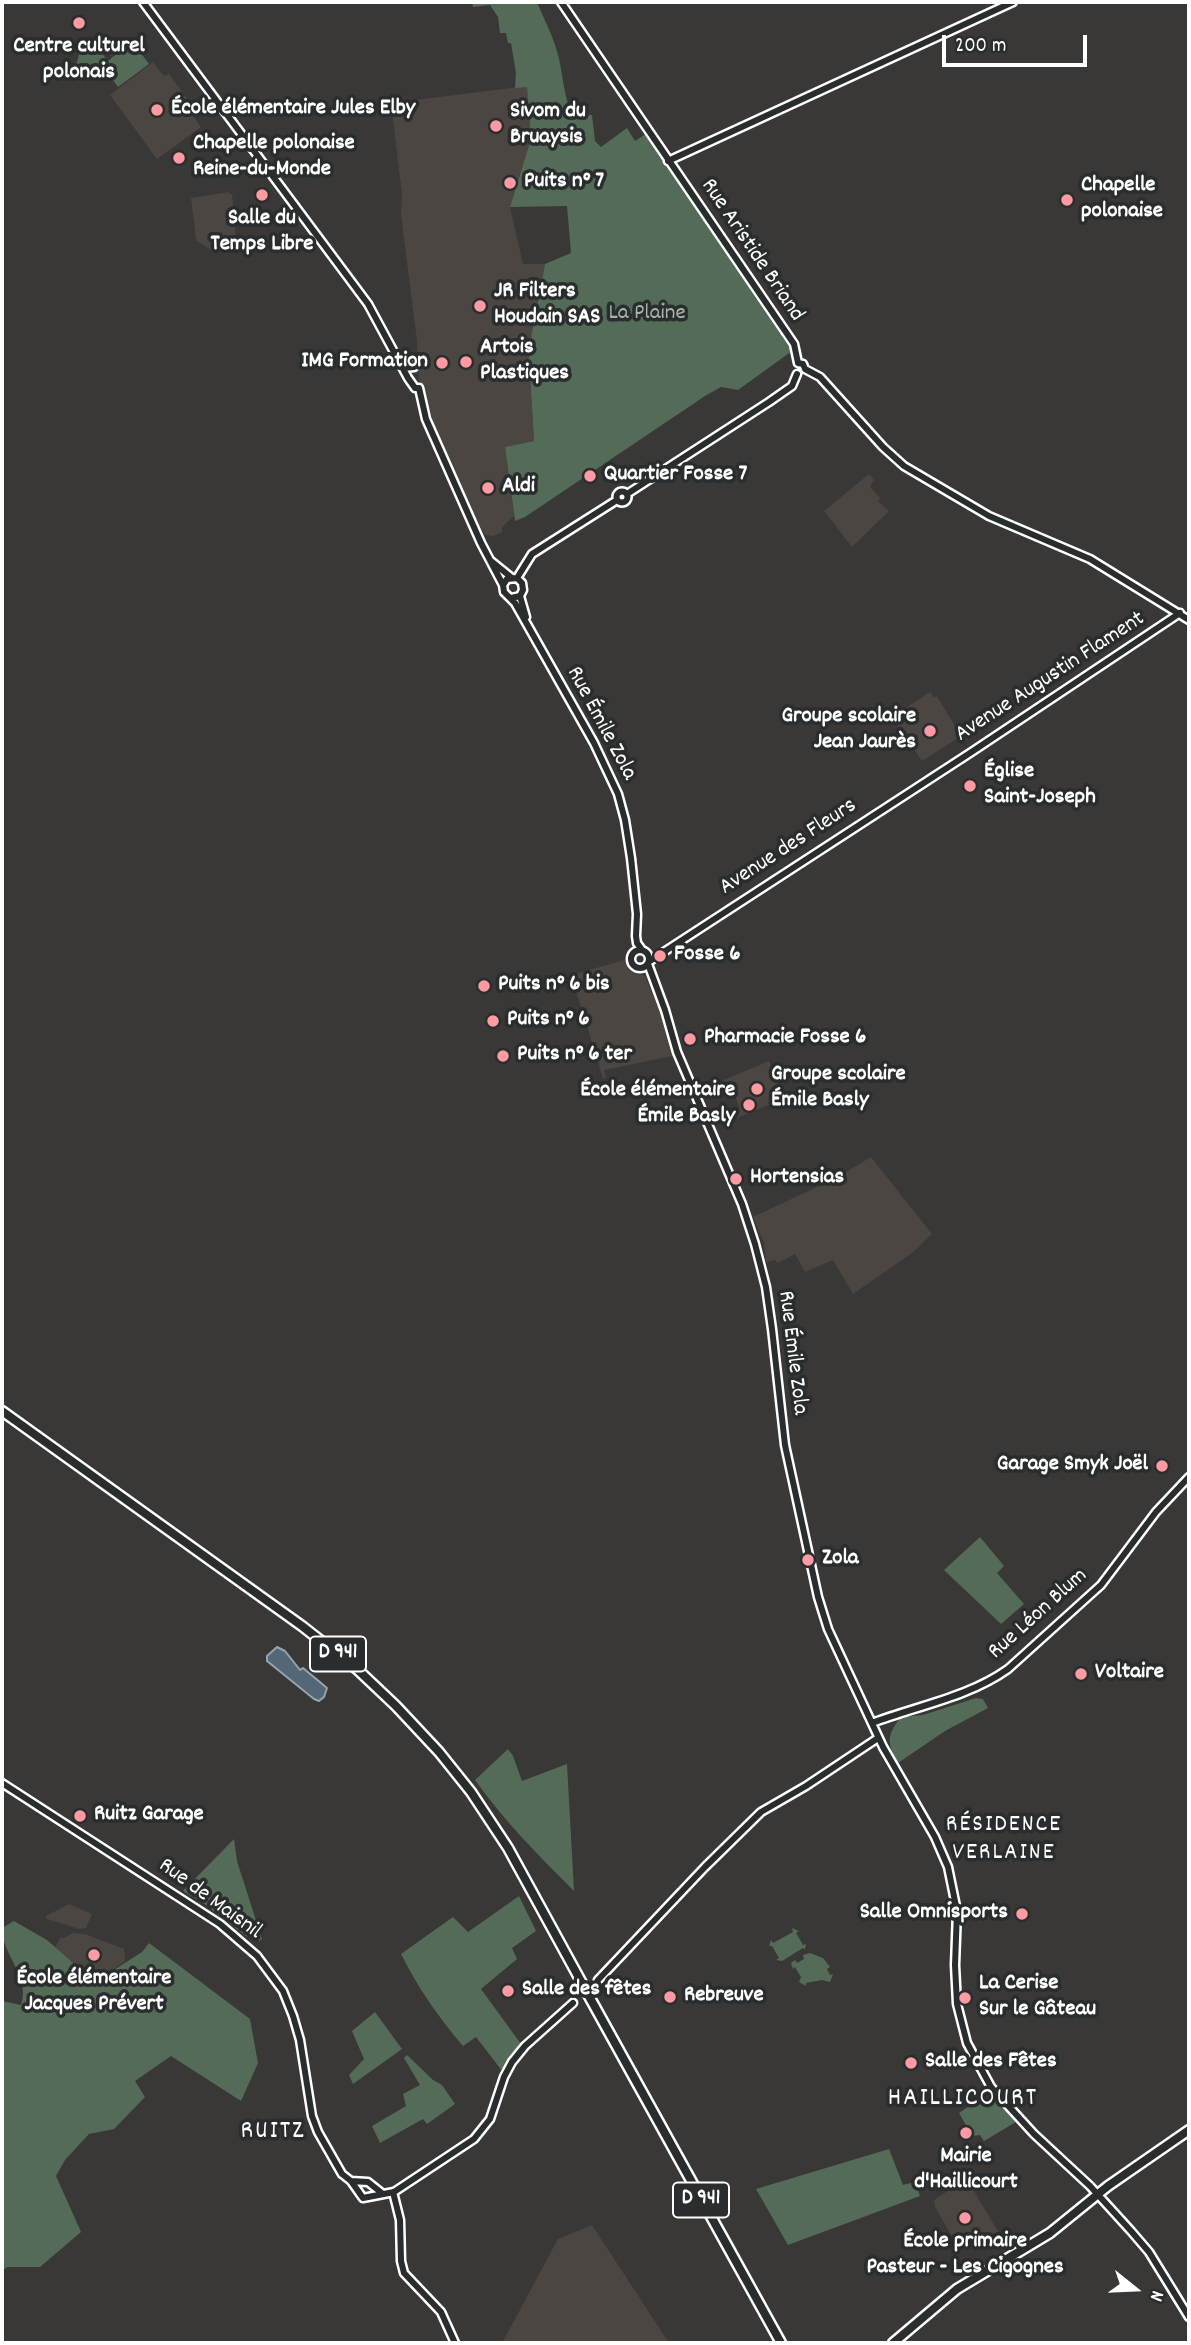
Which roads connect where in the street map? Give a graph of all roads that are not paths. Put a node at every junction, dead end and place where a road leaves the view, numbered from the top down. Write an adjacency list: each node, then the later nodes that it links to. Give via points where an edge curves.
1 (142, 2): 7 (street, via 368,304)
2 (561, 2): 4 (street, Rue Aristide Briand)
3 (1013, 2): 4 (street)
4 (668, 161): 6 (street, Rue Aristide Briand, via 794,344)
5 (418, 362): 7 (street)
6 (798, 363): 8 (street); 9 (street, via 793,370)
7 (403, 368): 10 (street, via 419,388 426,419)
8 (805, 369): 9 (street); 15 (street, via 820,377 904,466 989,516 1090,559)
9 (797, 374): 11 (street, via 792,386 627,494 626,501 617,500 533,554)
10 (489, 559): 11 (street); 12 (street)
11 (514, 578): 12 (street); 13 (street, via 523,586)
12 (503, 585): 14 (street)
13 (520, 596): 14 (street); 17 (street)
14 (511, 598): 17 (street)
15 (1180, 613): 16 (street); 18 (street, Avenue Augustin Flament)
16 (1189, 620)
17 (529, 629): 19 (street, Rue Émile Zola, via 618,794 631,858)
18 (941, 771): 22 (street, Avenue des Fleurs)
19 (636, 924): 20 (street, Rue Émile Zola); 21 (street, Rue Émile Zola)
20 (642, 950): 21 (street); 22 (street, Rue Émile Zola)
21 (634, 953): 22 (street, via 632,963)
22 (647, 962): 25 (street, Rue Émile Zola, via 677,1052 755,1244 766,1287 785,1445 818,1597)
23 (2, 1411): 40 (main road, D 941, bridge, via 302,1626 358,1670 439,1752 508,1848)
24 (1189, 1477): 25 (street, Rue Léon Blum, via 1101,1585 1009,1669 970,1690)
25 (872, 1723): 26 (street, Rue Émile Zola)
26 (878, 1738): 28 (street, via 761,1812); 36 (street, Rue Émile Zola, via 948,1867 957,1911 957,2004 974,2057 995,2093)
27 (2, 1783): 31 (street, Rue de Maisnil, via 220,1924 257,1956 283,1991 293,2015 315,2127 342,2174)
28 (598, 1980)
29 (573, 2003): 35 (street, via 512,2062 490,2119 474,2139)
30 (1189, 2130): 36 (main road)
31 (351, 2181): 32 (street); 34 (street, Rue de Maisnil)
32 (363, 2182): 33 (street); 34 (street)
33 (373, 2187): 35 (street); 37 (street)
34 (358, 2189): 37 (street, via 363,2198)
35 (388, 2193): 37 (street); 39 (street, via 400,2221 404,2273 433,2300)
36 (1097, 2194): 38 (street, Rue Émile Zola, via 1144,2246); 41 (main road, via 1050,2233 957,2289)
37 (372, 2196)
38 (1189, 2317)
39 (454, 2343)
40 (781, 2343)
41 (893, 2343)

